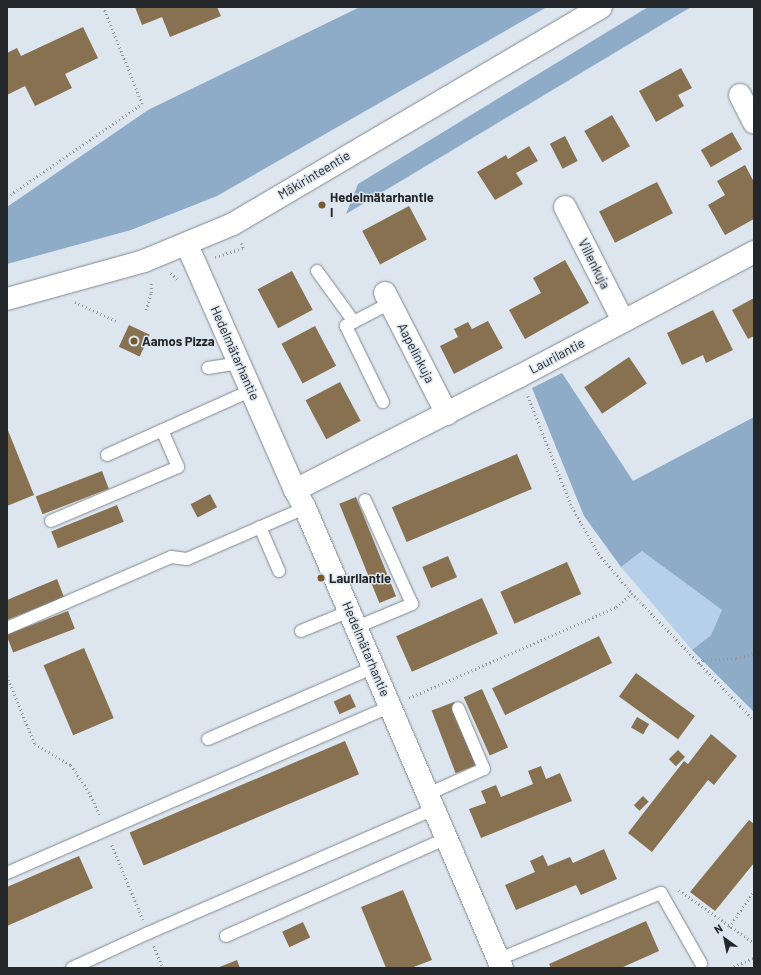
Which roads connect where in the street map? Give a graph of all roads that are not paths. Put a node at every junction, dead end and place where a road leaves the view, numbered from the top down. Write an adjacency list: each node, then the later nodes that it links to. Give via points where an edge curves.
1 (601, 7): 5 (street, Mäkirinteentie, via 233,224)
2 (740, 95): 3 (street)
3 (754, 122)
4 (565, 207): 10 (street, Villenkuja)
5 (187, 245): 9 (street, Mäkirinteentie, via 144,261); 12 (street, Hedelmätarhantie)
6 (754, 252): 10 (street, Laurilantie)
7 (317, 271): 11 (lane)
8 (388, 298): 11 (lane); 16 (street, Aapelinkuja)
9 (7, 299)
10 (623, 321): 16 (street, Laurilantie)
11 (354, 322): 15 (lane, via 346,326)
12 (239, 363): 13 (lane); 14 (street, Hedelmätarhantie)
13 (208, 368)
14 (252, 390): 17 (lane); 19 (street, Hedelmätarhantie)
15 (383, 402)
16 (447, 414): 19 (street, Laurilantie)
17 (162, 430): 18 (lane); 21 (lane, via 178,467)
18 (107, 456)
19 (300, 499): 22 (lane); 24 (street, Hedelmätarhantie)
20 (365, 500): 24 (lane, via 412,604)
21 (51, 521)
22 (260, 527): 23 (lane); 25 (lane, via 187,559 171,558)
23 (279, 571)
24 (353, 620): 26 (lane); 27 (street, Hedelmätarhantie)
25 (7, 628)
26 (301, 631)
27 (374, 667): 28 (street, Hedelmätarhantie); 30 (lane)
28 (391, 706): 31 (street, Hedelmätarhantie); 33 (lane)
29 (458, 708): 31 (lane, via 484,769)
30 (208, 739)
31 (431, 802): 32 (street, Hedelmätarhantie); 37 (lane)
32 (447, 838): 34 (lane); 36 (street, Hedelmätarhantie)
33 (7, 873)
34 (226, 936)
35 (701, 963): 36 (lane, via 661,893)
36 (500, 964)
37 (72, 968)

